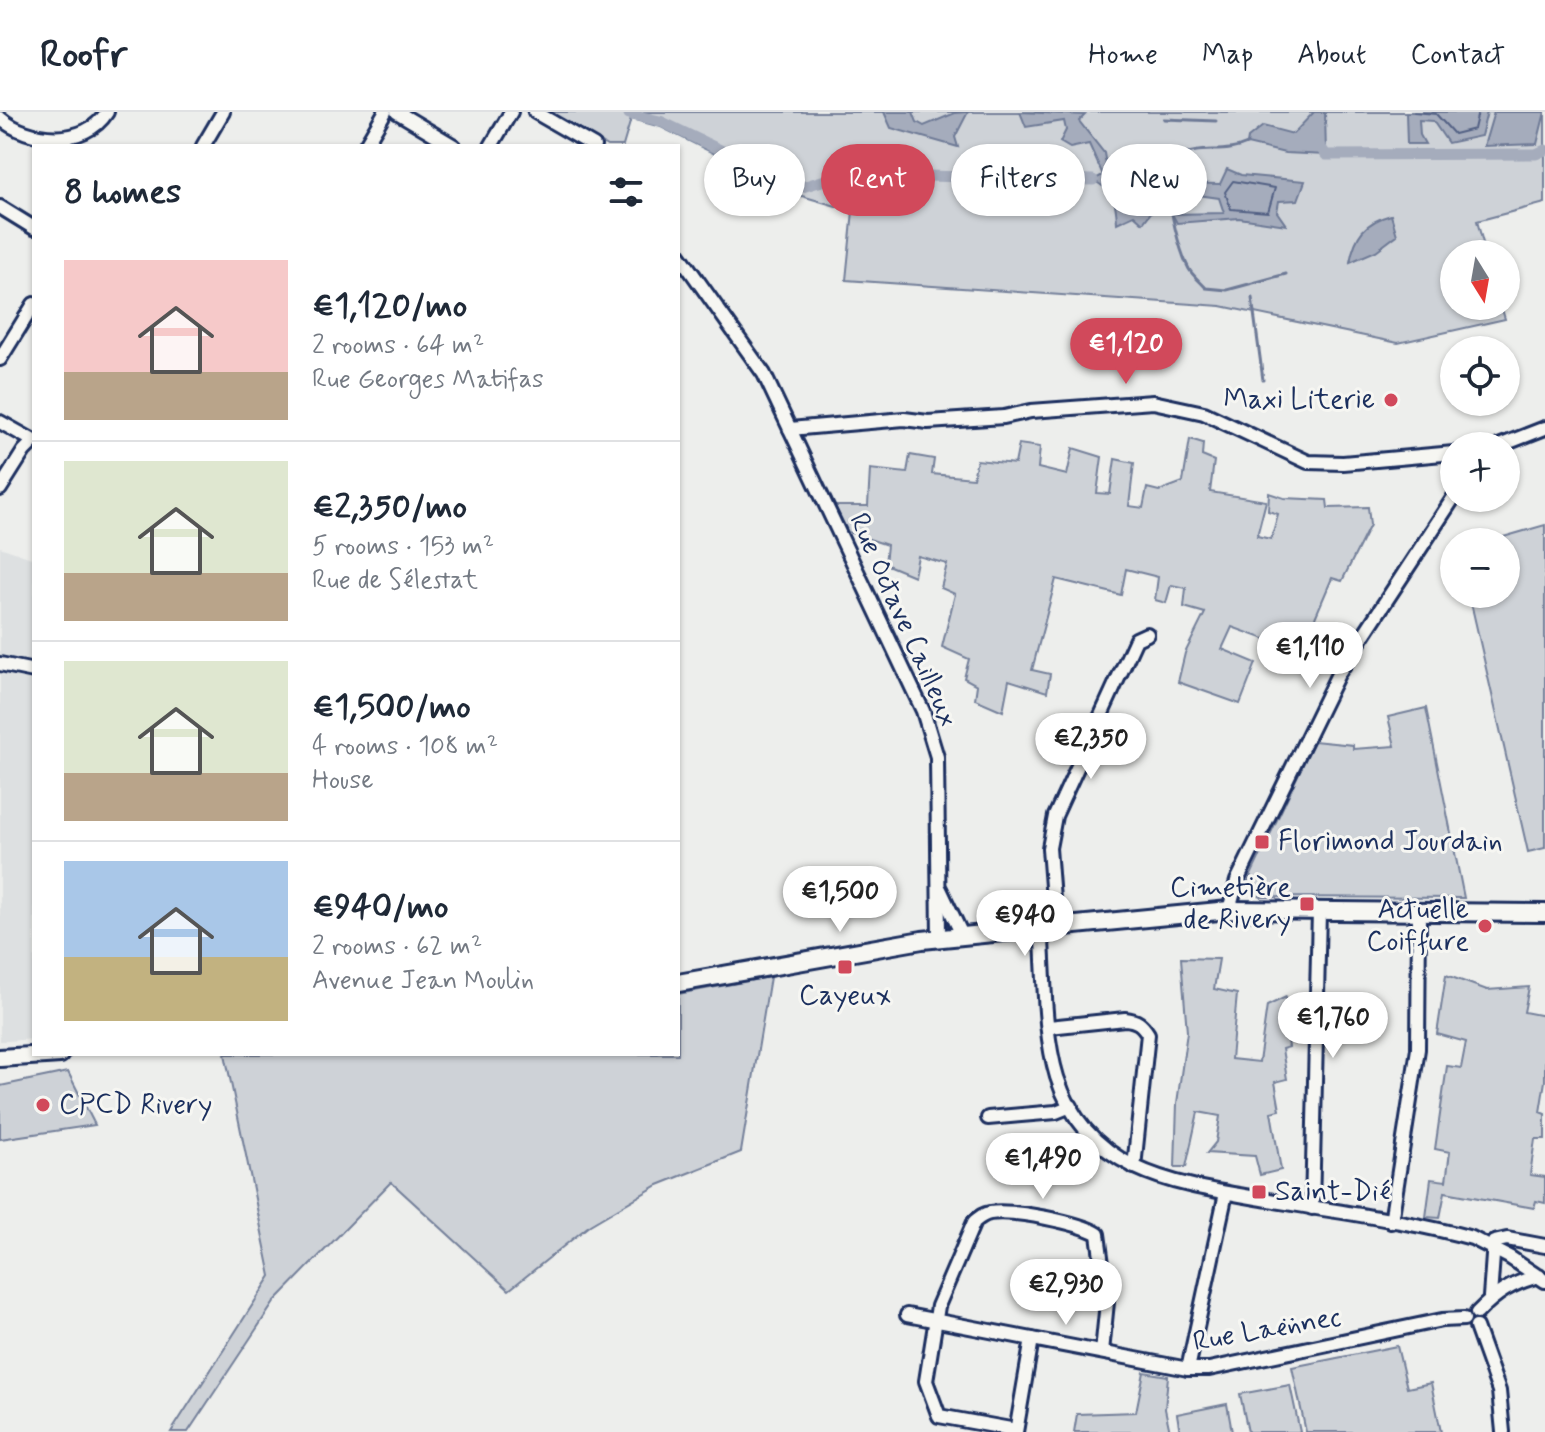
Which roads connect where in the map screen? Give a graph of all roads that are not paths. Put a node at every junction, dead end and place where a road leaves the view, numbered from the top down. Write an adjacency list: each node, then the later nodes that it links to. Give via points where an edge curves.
1 (107, 112): 7 (street, via 100,123 75,136 41,137)
2 (223, 112): 8 (street)
3 (385, 112): 9 (street)
4 (397, 112): 10 (street)
5 (511, 112): 11 (street)
6 (535, 112): 12 (street)
7 (0, 118)
8 (204, 144)
9 (366, 144)
10 (451, 144)
11 (492, 144)
12 (591, 144)
13 (0, 207): 14 (street)
14 (32, 227)
15 (680, 256): 20 (street, Rue Octave Cailleux, via 764,374)
16 (32, 307): 17 (street)
17 (1, 356)
18 (0, 422): 22 (street)
19 (1545, 428): 21 (street)
20 (790, 429): 24 (street, via 1153,402 1204,413 1308,462); 30 (street, Rue Octave Cailleux, via 932,734)
21 (1520, 438)
22 (32, 440)
23 (32, 443): 25 (street)
24 (1440, 454)
25 (0, 489)
26 (1444, 512): 31 (street, via 1338,674 1237,881)
27 (1147, 634): 35 (street, via 1136,639 1055,816)
28 (0, 664): 29 (street)
29 (32, 671)
30 (939, 886): 36 (street); 37 (street, Rue Octave Cailleux)
31 (1229, 910): 32 (main road); 35 (main road)
32 (1319, 911): 33 (main road); 46 (street)
33 (1419, 912): 34 (main road); 47 (street, via 1418,1049)
34 (1545, 913)
35 (1048, 926): 36 (main road); 39 (street)
36 (962, 935): 37 (main road)
37 (939, 938): 38 (main road)
38 (680, 983)
39 (1049, 1027): 42 (street, via 1058,1080); 44 (street, via 1125,1019 1145,1029)
40 (37, 1056): 41 (main road)
41 (2, 1059)
42 (1071, 1106): 43 (street); 44 (street, via 1096,1141)
43 (988, 1118)
44 (1134, 1167): 45 (street, via 1169,1183)
45 (1226, 1193): 46 (street); 59 (street)
46 (1312, 1208): 47 (street)
47 (1391, 1222): 49 (street, via 1451,1232)
48 (1545, 1246): 49 (street, via 1507,1239)
49 (1492, 1247): 50 (street); 51 (street)
50 (1542, 1279): 51 (street, via 1518,1281)
51 (1490, 1297): 52 (street)
52 (1477, 1313): 54 (street); 56 (street)
53 (907, 1315): 55 (street, Rue Laënnec)
54 (1464, 1319): 56 (street, via 1468,1327); 59 (street, Rue Laënnec)
55 (938, 1321): 57 (street, Rue Laënnec); 58 (street, via 950,1273 983,1214 1088,1227 1098,1234 1107,1302); 60 (street, via 926,1381 939,1416)
56 (1476, 1327): 61 (street, via 1499,1391)
57 (1032, 1339): 58 (street, Rue Laënnec); 60 (street)
58 (1102, 1352): 59 (street, Rue Laënnec)
59 (1188, 1369)
60 (1016, 1431)
61 (1503, 1432)

